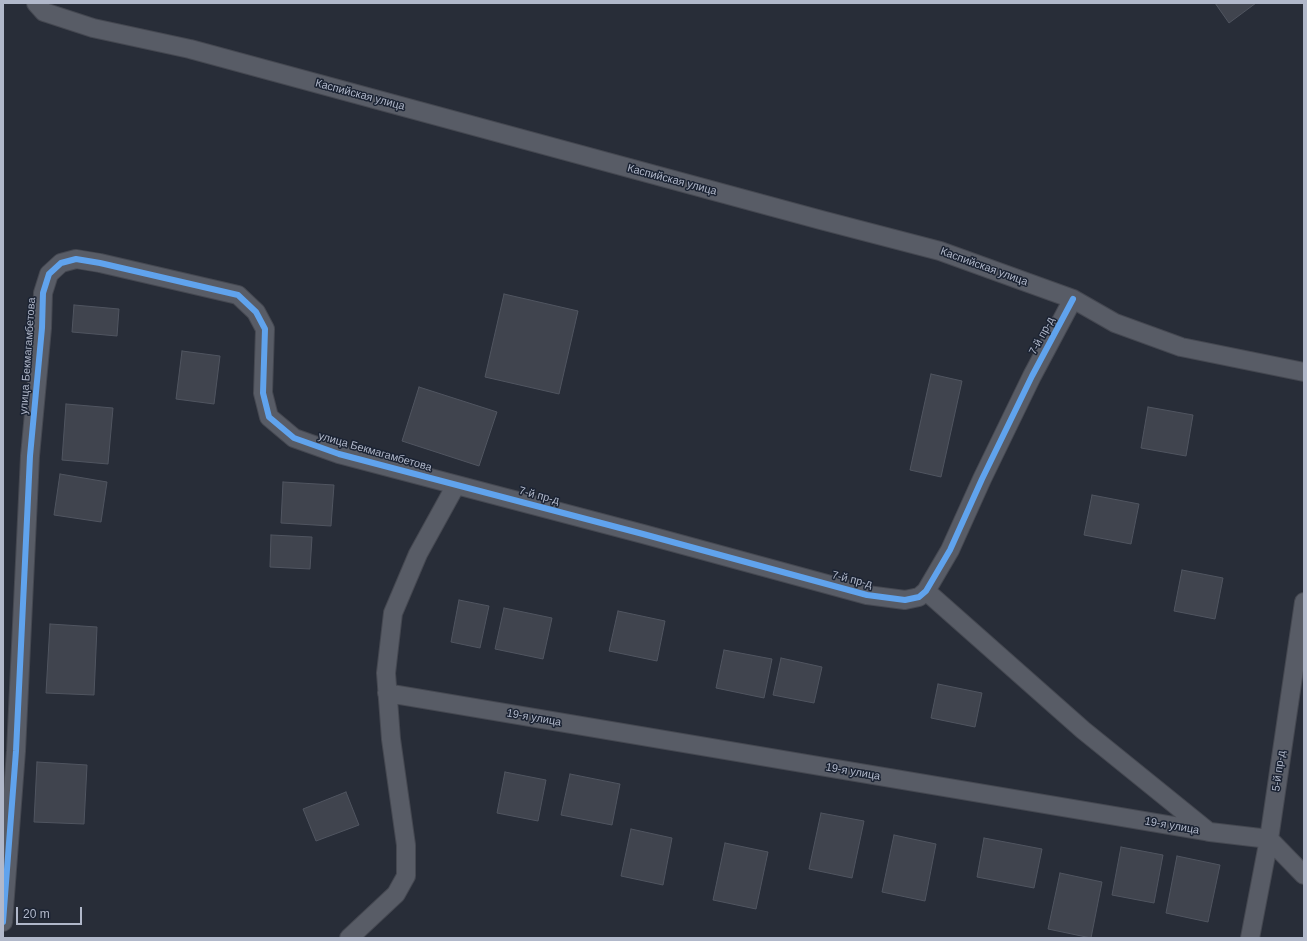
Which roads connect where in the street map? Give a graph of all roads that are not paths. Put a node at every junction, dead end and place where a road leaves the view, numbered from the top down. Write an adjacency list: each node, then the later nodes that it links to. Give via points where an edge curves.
1 (36, 3): 2 (street, Каспийская улица, via 44,12 93,28 190,48 940,251)
2 (1073, 299): 3 (street, Каспийская улица, via 1115,323 1181,347); 5 (street, 7-й пр-д, via 1032,376 950,550)
3 (1304, 372)
4 (456, 485): 5 (street, 7-й пр-д, via 867,595 905,600 919,597); 7 (street, via 418,554 393,613 386,673); 11 (street, улица Бекмагамбетова, via 339,454 294,438 269,417 263,393 265,329 256,312 238,295 76,259 61,263 49,274 43,293 30,456 16,752)
5 (926, 591): 8 (street, via 1083,730)
6 (1304, 602): 9 (street, 5-й пр-д)
7 (387, 693): 8 (street, 19-я улица); 12 (street, via 406,845 406,876 396,894)
8 (1210, 832): 9 (street, 19-я улица)
9 (1269, 839): 10 (street); 13 (street, 5-й пр-д)
10 (1304, 875)
11 (3, 922)
12 (349, 938)
13 (1250, 938)

